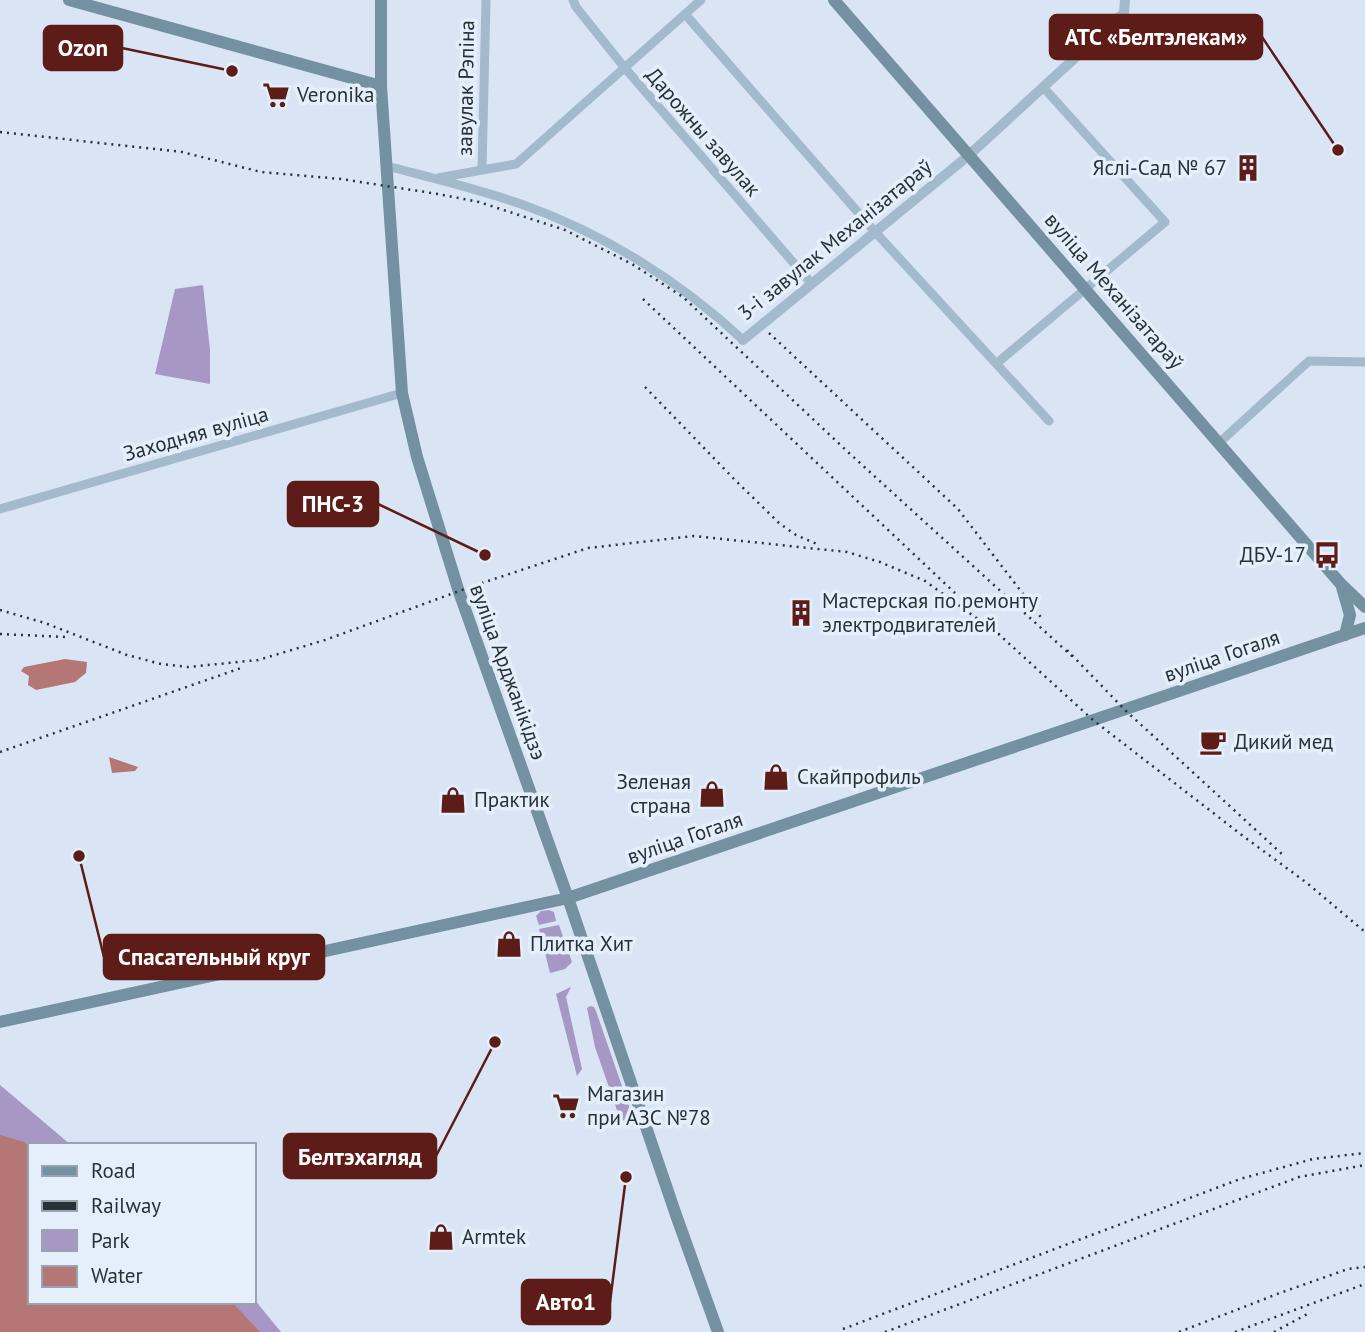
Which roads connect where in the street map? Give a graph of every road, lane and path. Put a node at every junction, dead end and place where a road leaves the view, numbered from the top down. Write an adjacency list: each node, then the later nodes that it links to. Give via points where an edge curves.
1 (69, 0): 10 (main road)
2 (381, 0): 10 (main road, вуліца Арджанікідзэ)
3 (486, 0): 14 (street, завулак Рэпіна)
4 (573, 0): 9 (street, Дарожны завулак)
5 (701, 0): 8 (street)
6 (834, 0): 12 (main road, вуліца Механізатараў)
7 (1125, 0): 11 (street, 3-і завулак Механізатараў, via 1124,13)
8 (685, 14): 9 (street); 16 (street)
9 (624, 67): 14 (street, via 516,164); 17 (street, Дарожны завулак)
10 (381, 86): 13 (main road, вуліца Арджанікідзэ)
11 (1043, 87): 12 (street, 3-і завулак Механізатараў); 18 (street, via 1165,222)
12 (968, 156): 16 (street, 3-і завулак Механізатараў); 18 (main road, вуліца Механізатараў)
13 (387, 166): 15 (street, 3-і завулак Механізатараў); 22 (main road, вуліца Арджанікідзэ)
14 (482, 170): 15 (street, завулак Рэпіна)
15 (435, 178): 19 (street, 3-і завулак Механізатараў, via 542,212 639,260 686,291)
16 (876, 233): 17 (street, 3-і завулак Механізатараў); 21 (street)
17 (811, 284): 19 (street, 3-і завулак Механізатараў)
18 (1086, 288): 21 (street); 24 (main road, вуліца Механізатараў)
19 (743, 340)
20 (1365, 362): 24 (street, via 1309,362)
21 (997, 363): 23 (street)
22 (402, 393): 25 (street, Заходняя вуліца); 30 (main road, вуліца Арджанікідзэ, via 416,457 459,592)
23 (1049, 421)
24 (1220, 442): 26 (main road, вуліца Механізатараў)
25 (0, 509)
26 (1340, 583): 27 (main road, вуліца Механізатараў); 29 (main road, via 1350,615)
27 (1365, 607)
28 (1365, 628): 29 (main road, вуліца Гогаля)
29 (1345, 635): 30 (main road, вуліца Гогаля)
30 (568, 898): 31 (main road, вуліца Гогаля); 32 (main road, вуліца Арджанікідзэ)
31 (0, 1022)
32 (718, 1332)

